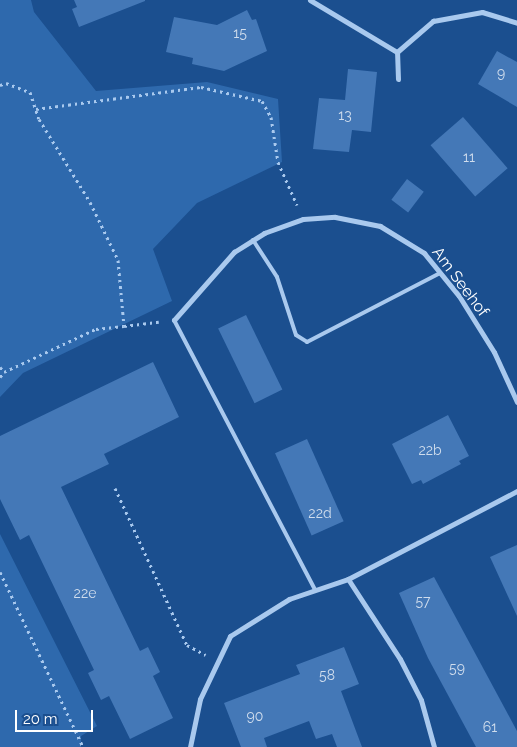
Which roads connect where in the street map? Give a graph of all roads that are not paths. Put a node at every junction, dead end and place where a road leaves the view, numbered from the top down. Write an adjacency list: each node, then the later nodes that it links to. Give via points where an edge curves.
1 (310, 0): 3 (street)
2 (517, 23): 3 (street, via 482,12 433,21)
3 (397, 52): 4 (street)
4 (398, 79)
5 (253, 240): 6 (street, Am Seehof, via 303,219 335,217 380,226 424,253); 6 (lane, via 277,277 296,335 307,342); 7 (street, Am Seehof, via 234,252)
6 (440, 273): 8 (street, Am Seehof, via 494,352)
7 (174, 320): 11 (lane)
8 (517, 402)
9 (517, 491): 10 (street)
10 (348, 579): 11 (street); 13 (street, via 400,659 420,700)
11 (316, 590): 12 (street, via 254,618 230,636 215,660 200,699)
12 (190, 747)
13 (434, 747)

